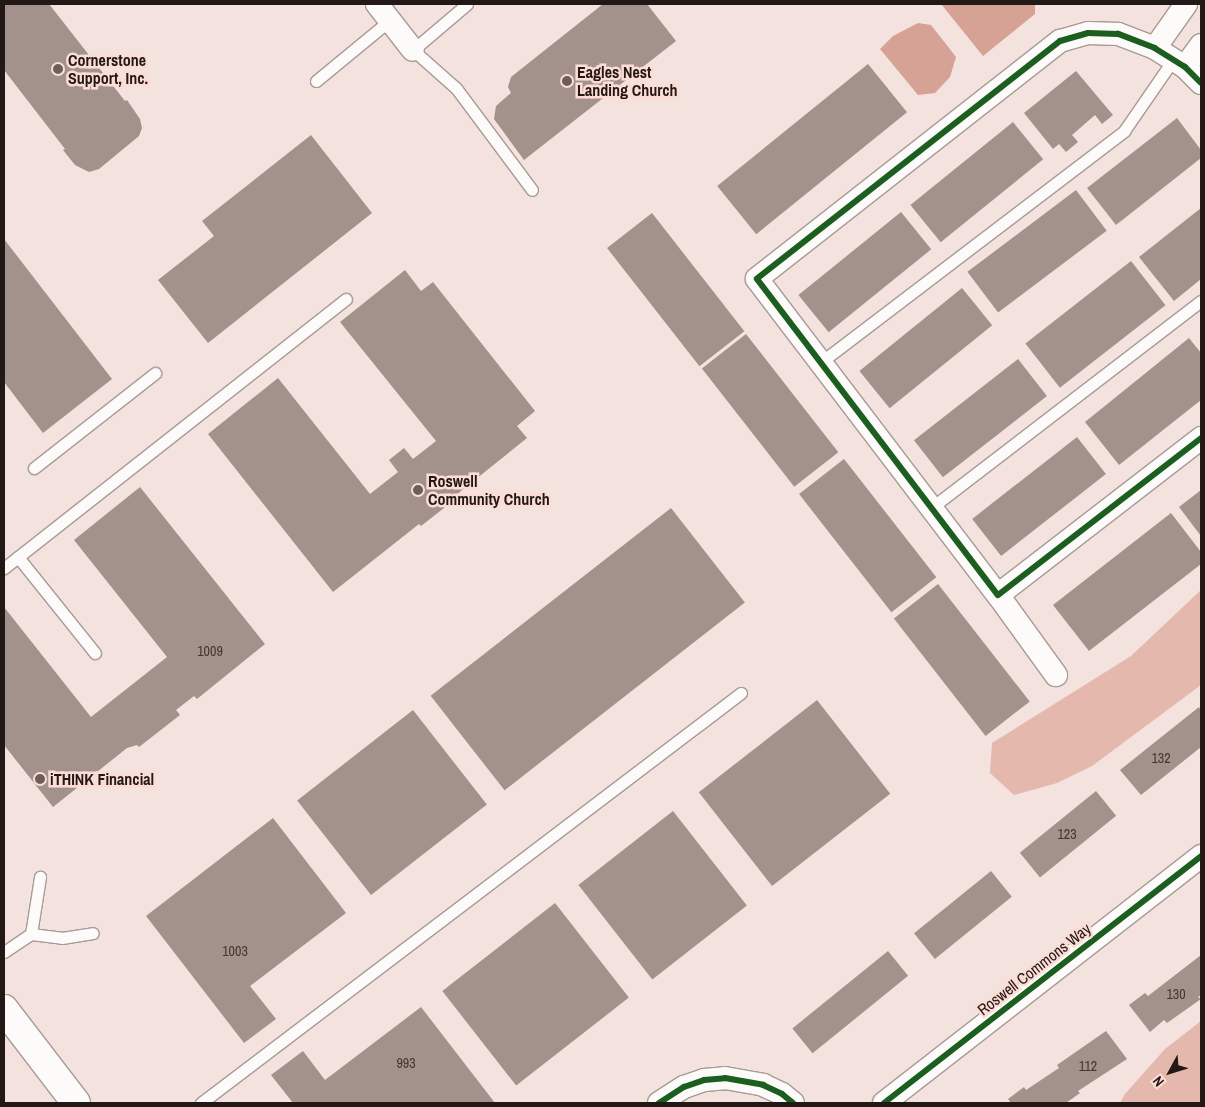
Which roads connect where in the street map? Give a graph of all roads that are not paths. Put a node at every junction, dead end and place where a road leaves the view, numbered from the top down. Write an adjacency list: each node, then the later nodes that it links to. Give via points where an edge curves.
1 (467, 4): 7 (lane)
2 (1186, 4): 8 (street)
3 (1194, 4): 4 (street)
4 (1201, 9)
5 (384, 12): 7 (street); 9 (lane)
6 (1201, 45): 8 (street)
7 (413, 50): 11 (lane, via 456,88)
8 (1171, 58): 10 (street); 14 (lane, via 1124,131); 14 (street, via 1118,34 1088,32 1060,41 757,279)
9 (316, 81)
10 (1201, 83)
11 (532, 190)
12 (346, 299): 19 (lane)
13 (1201, 301): 18 (lane)
14 (821, 362): 18 (street)
15 (155, 374): 17 (lane)
16 (1201, 438): 21 (street)
17 (34, 468)
18 (931, 508): 21 (street)
19 (18, 556): 20 (lane); 22 (lane)
20 (4, 568)
21 (998, 595): 23 (street)
22 (95, 654)
23 (1056, 675)
24 (741, 693): 32 (lane)
25 (1201, 856): 35 (street, Roswell Commons Way)
26 (40, 877): 28 (lane)
27 (93, 933): 28 (lane, via 62,938)
28 (31, 934): 29 (lane)
29 (4, 952)
30 (4, 1009): 31 (main road, via 19,1037)
31 (76, 1103)
32 (201, 1103)
33 (659, 1103): 34 (street, via 684,1087 704,1080 725,1078 763,1085)
34 (793, 1103)
35 (884, 1103)

